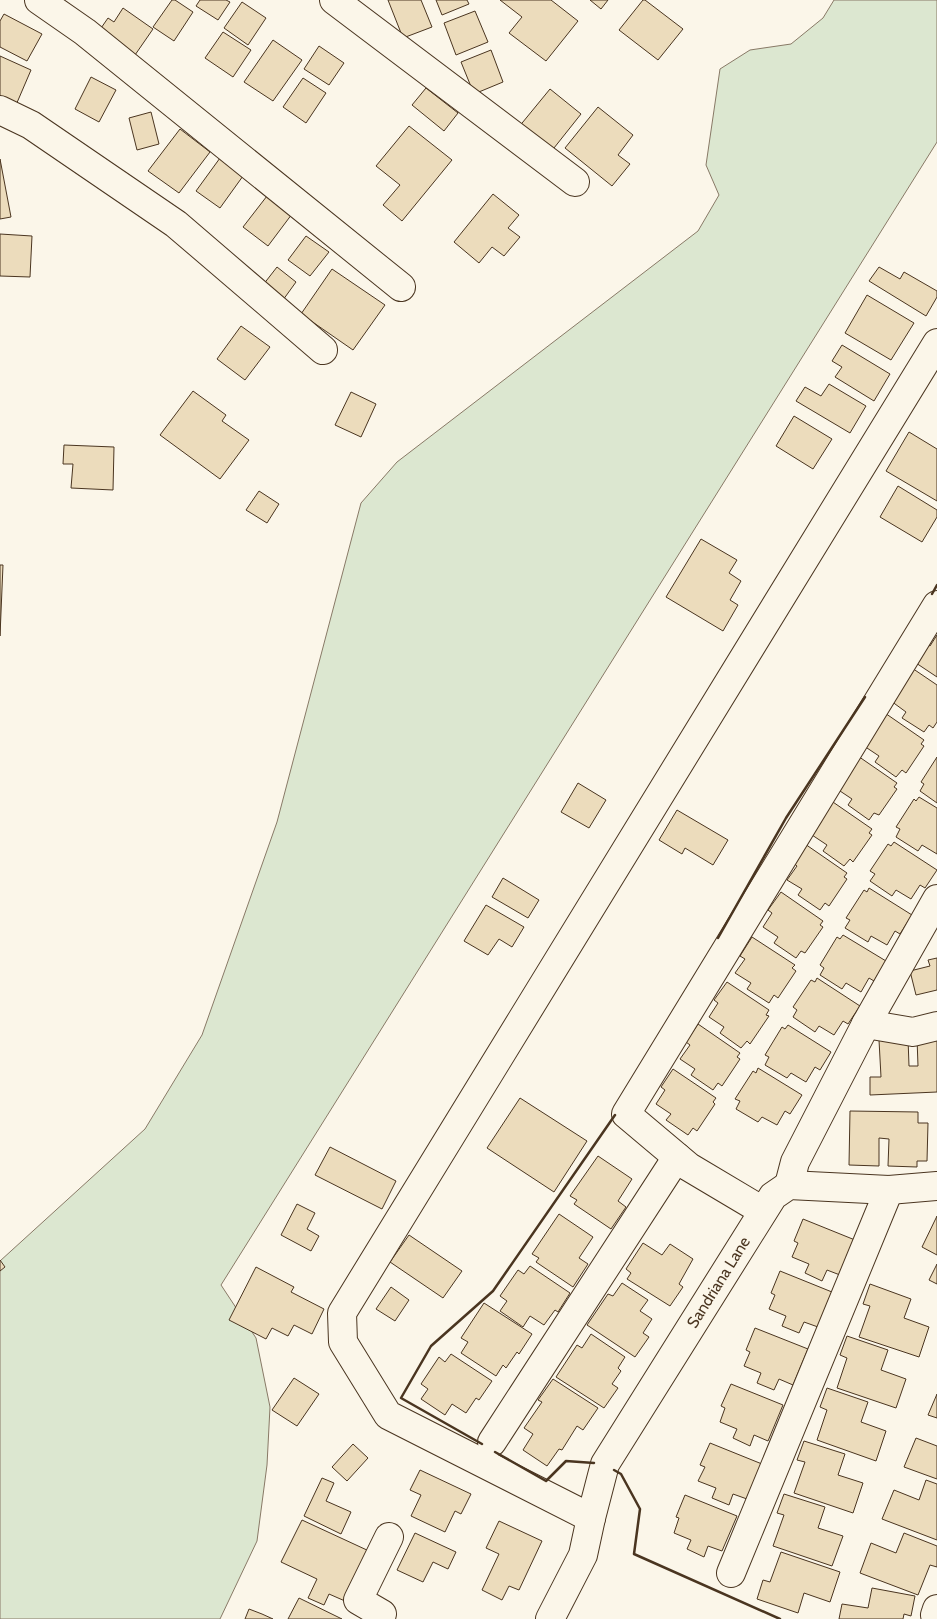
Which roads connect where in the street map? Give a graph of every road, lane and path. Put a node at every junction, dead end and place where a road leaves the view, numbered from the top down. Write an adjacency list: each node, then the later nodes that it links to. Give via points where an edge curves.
1 (39, 0): 5 (street, via 85,32)
2 (334, 0): 4 (street)
3 (0, 110): 7 (street, via 32,125 176,224)
4 (574, 182)
5 (401, 287)
6 (937, 343): 18 (street, via 342,1313 343,1342 388,1415)
7 (322, 350)
8 (937, 605): 12 (street, via 626,1114)
9 (937, 899): 10 (street)
10 (866, 1024): 11 (street, via 913,1032); 13 (street, via 795,1162)
11 (937, 1026)
12 (677, 1157): 16 (street); 17 (street)
13 (789, 1184): 15 (street); 16 (street, Sandriana Lane, via 773,1196)
14 (937, 1186): 15 (street)
15 (889, 1190): 20 (street)
16 (763, 1211): 18 (street, Sandriana Lane, via 604,1464)
17 (492, 1442)
18 (591, 1518): 22 (street, Sandriana Lane, via 583,1554)
19 (388, 1537): 21 (street, via 358,1600)
20 (731, 1573)
21 (385, 1617)
22 (550, 1619)

